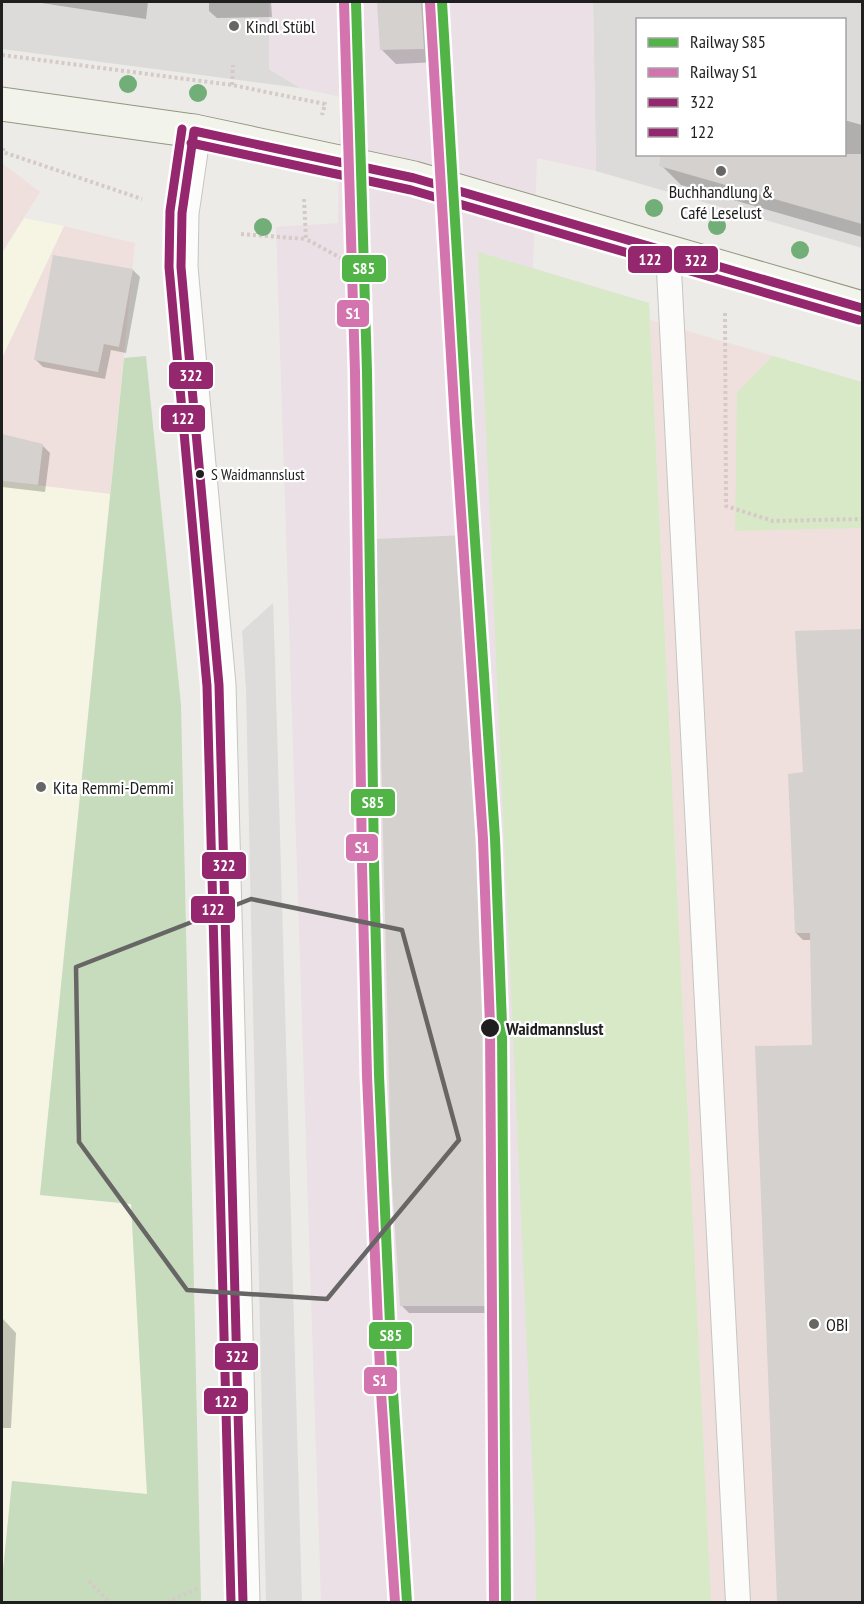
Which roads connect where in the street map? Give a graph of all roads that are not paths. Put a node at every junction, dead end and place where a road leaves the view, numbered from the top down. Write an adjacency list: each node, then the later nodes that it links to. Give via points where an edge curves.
1 (2, 104): 2 (main road)
2 (194, 131): 3 (main road, via 414,178); 5 (street, via 182,213 181,267 219,685)
3 (668, 251): 4 (main road); 6 (lane)
4 (862, 308)
5 (243, 1602)
6 (738, 1602)

